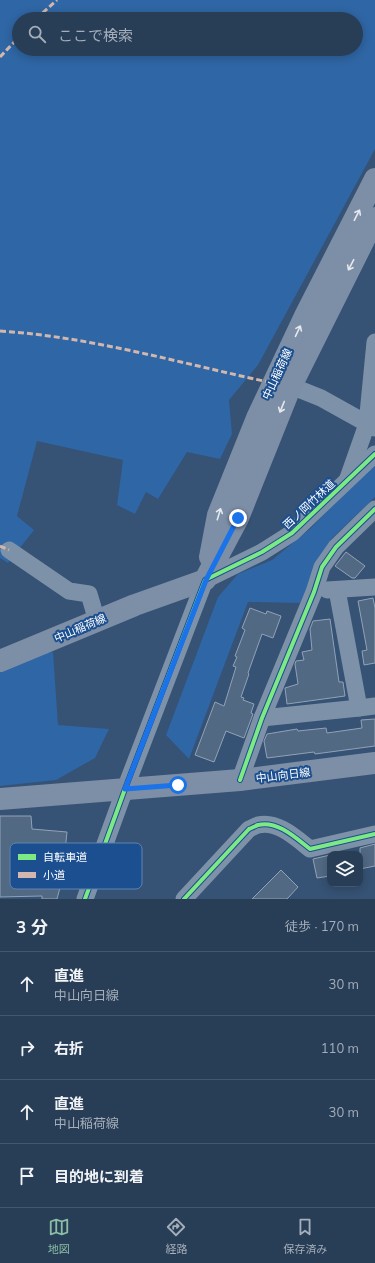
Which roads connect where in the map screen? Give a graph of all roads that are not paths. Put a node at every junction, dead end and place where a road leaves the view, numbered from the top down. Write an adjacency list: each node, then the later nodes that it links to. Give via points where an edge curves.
1 (375, 179): 4 (main road, 中山稲荷線, one-way to 1, via 306,314)
2 (375, 218): 4 (main road, 中山稲荷線, one-way to 4)
3 (375, 342): 5 (street)
4 (282, 386): 5 (street, via 321,398); 10 (main road, 中山稲荷線, via 257,418 218,515)
5 (371, 426): 7 (street)
6 (375, 454): 7 (street, 西ノ岡竹林道)
7 (346, 482): 10 (street, 西ノ岡竹林道, via 292,533 262,552)
8 (375, 509): 13 (street, via 336,547 322,566)
9 (9, 550): 14 (street, via 69,591 89,594)
10 (206, 580): 14 (main road, 中山稲荷線); 20 (street)
11 (375, 587): 12 (street)
12 (337, 590): 13 (street); 16 (street)
13 (314, 592): 17 (street)
14 (97, 621): 15 (main road, 中山稲荷線)
15 (0, 661)
16 (367, 707): 17 (street)
17 (262, 718): 19 (street)
18 (375, 763): 19 (main road, 中山向日線)
19 (240, 780): 20 (main road, 中山向日線)
20 (125, 789): 21 (main road, 中山向日線); 23 (street)
21 (0, 799)
22 (375, 834): 26 (street, via 310,849 279,828 268,824 259,825 249,829)
23 (105, 843)
24 (89, 889): 25 (street)
25 (85, 899)
26 (184, 899)

